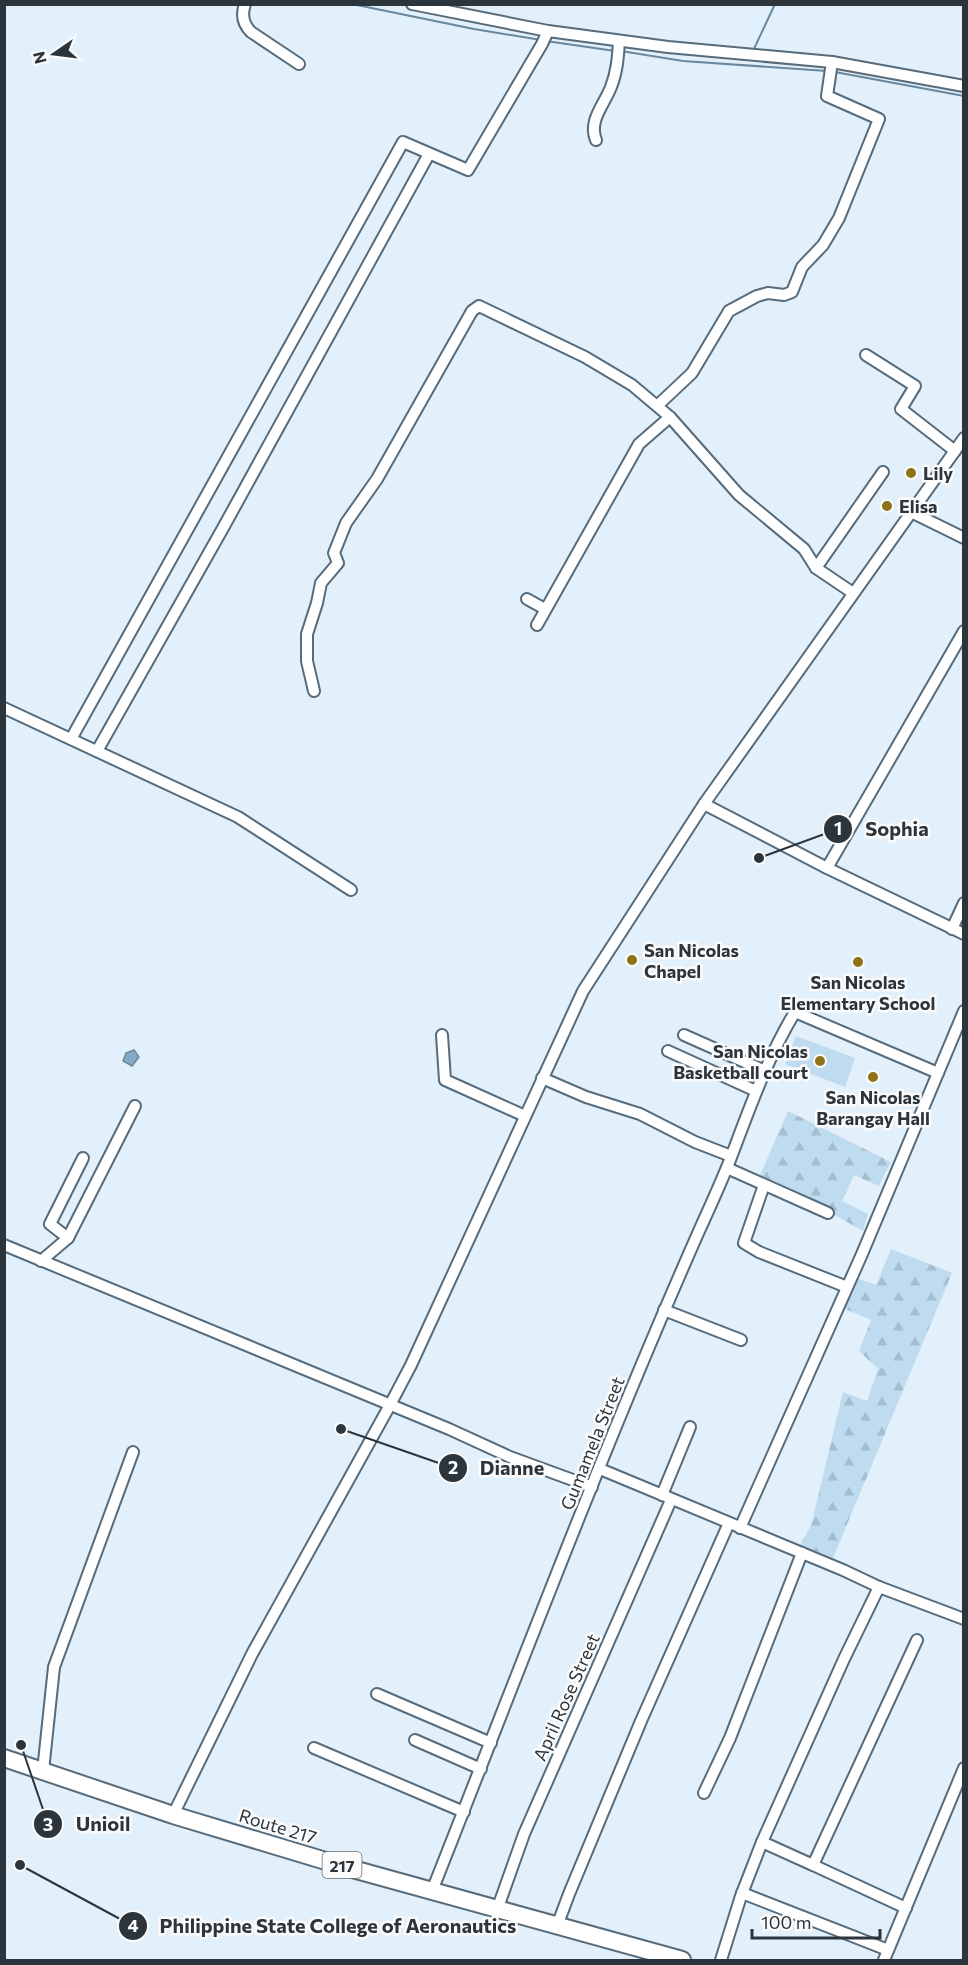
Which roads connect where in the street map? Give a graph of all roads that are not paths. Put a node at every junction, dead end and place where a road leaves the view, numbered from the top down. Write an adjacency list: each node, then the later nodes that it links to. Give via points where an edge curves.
1 (245, 4): 6 (street, via 243,19 251,32)
2 (412, 4): 3 (street)
3 (548, 32): 4 (street); 9 (street, via 468,170)
4 (619, 41): 5 (street); 8 (street, via 611,87 592,127)
5 (832, 62): 7 (street); 11 (street, via 827,96 879,119 839,218 823,245 802,267 792,292 757,296 729,311 692,373)
6 (299, 64)
7 (963, 86)
8 (596, 140)
9 (429, 154): 26 (street, via 402,142); 27 (street)
10 (866, 355): 14 (street, via 915,386 901,409)
11 (658, 405): 12 (street); 24 (street, via 585,357 476,307 377,479 346,523 334,553 338,562 321,583 307,634 307,661)
12 (670, 417): 18 (street, via 739,495 804,549); 21 (street, via 639,444)
13 (963, 438): 14 (street)
14 (955, 451): 16 (street)
15 (883, 472): 18 (street)
16 (911, 512): 17 (street); 19 (street)
17 (963, 538)
18 (816, 568): 19 (street)
19 (853, 593): 28 (street)
20 (527, 599): 21 (street)
21 (545, 609): 22 (street)
22 (537, 625)
23 (963, 631): 29 (street)
24 (314, 691)
25 (4, 708): 26 (street)
26 (71, 739): 27 (street)
27 (97, 751): 30 (street, via 238,817)
28 (704, 804): 29 (street); 40 (street, via 584,991)
29 (827, 868): 32 (street)
30 (351, 890)
31 (963, 903): 32 (street)
32 (952, 929): 33 (street)
33 (963, 934)
34 (963, 1011): 39 (street)
35 (442, 1035): 43 (street, via 446,1080)
36 (684, 1035): 38 (street)
37 (668, 1051): 41 (street)
38 (765, 1071): 39 (street, Gumamela Street, via 795,1012); 41 (street, Gumamela Street)
39 (938, 1073): 52 (street)
40 (542, 1078): 43 (street); 44 (street, via 640,1114)
41 (756, 1091): 44 (street, Gumamela Street)
42 (135, 1106): 49 (street)
43 (525, 1116): 55 (street)
44 (731, 1156): 46 (street, Gumamela Street)
45 (83, 1158): 49 (street, via 50,1224)
46 (727, 1168): 47 (street); 53 (street, Gumamela Street)
47 (764, 1185): 48 (street); 52 (street, via 744,1243)
48 (828, 1213)
49 (68, 1238): 51 (street)
50 (4, 1245): 51 (street)
51 (41, 1261): 55 (street)
52 (847, 1287): 61 (street)
53 (664, 1310): 54 (street); 58 (street, Gumamela Street)
54 (741, 1340)
55 (390, 1405): 59 (street); 76 (street, via 252,1654)
56 (690, 1428): 60 (street, April Rose Street)
57 (133, 1452): 73 (street, via 54,1667)
58 (600, 1469): 59 (street, Gumamela Street); 60 (street)
59 (592, 1488): 68 (street, Gumamela Street)
60 (667, 1497): 61 (street); 82 (street, April Rose Street, via 524,1834)
61 (735, 1525): 62 (street); 83 (street, via 641,1722)
62 (802, 1553): 63 (street); 74 (street, via 730,1738)
63 (879, 1587): 64 (street); 77 (street)
64 (963, 1619)
65 (917, 1640): 78 (street)
66 (377, 1694): 68 (street)
67 (415, 1740): 72 (street)
68 (491, 1743): 72 (street, Gumamela Street)
69 (314, 1748): 75 (street)
70 (4, 1758): 73 (main road, Route 217 / 217)
71 (963, 1768): 81 (street)
72 (481, 1769): 75 (street, Gumamela Street)
73 (43, 1771): 76 (main road, Route 217 / 217)
74 (704, 1793)
75 (464, 1812): 79 (street, Gumamela Street)
76 (173, 1815): 79 (main road, Route 217 / 217)
77 (762, 1842): 78 (street); 80 (street)
78 (813, 1864): 81 (street)
79 (432, 1892): 82 (main road, Route 217 / 217)
80 (742, 1893): 84 (street); 86 (street)
81 (906, 1908): 84 (street)
82 (497, 1910): 83 (main road, Route 217 / 217)
83 (557, 1926): 85 (main road, Route 217 / 217)
84 (886, 1955)
85 (682, 1960)
86 (721, 1960)

